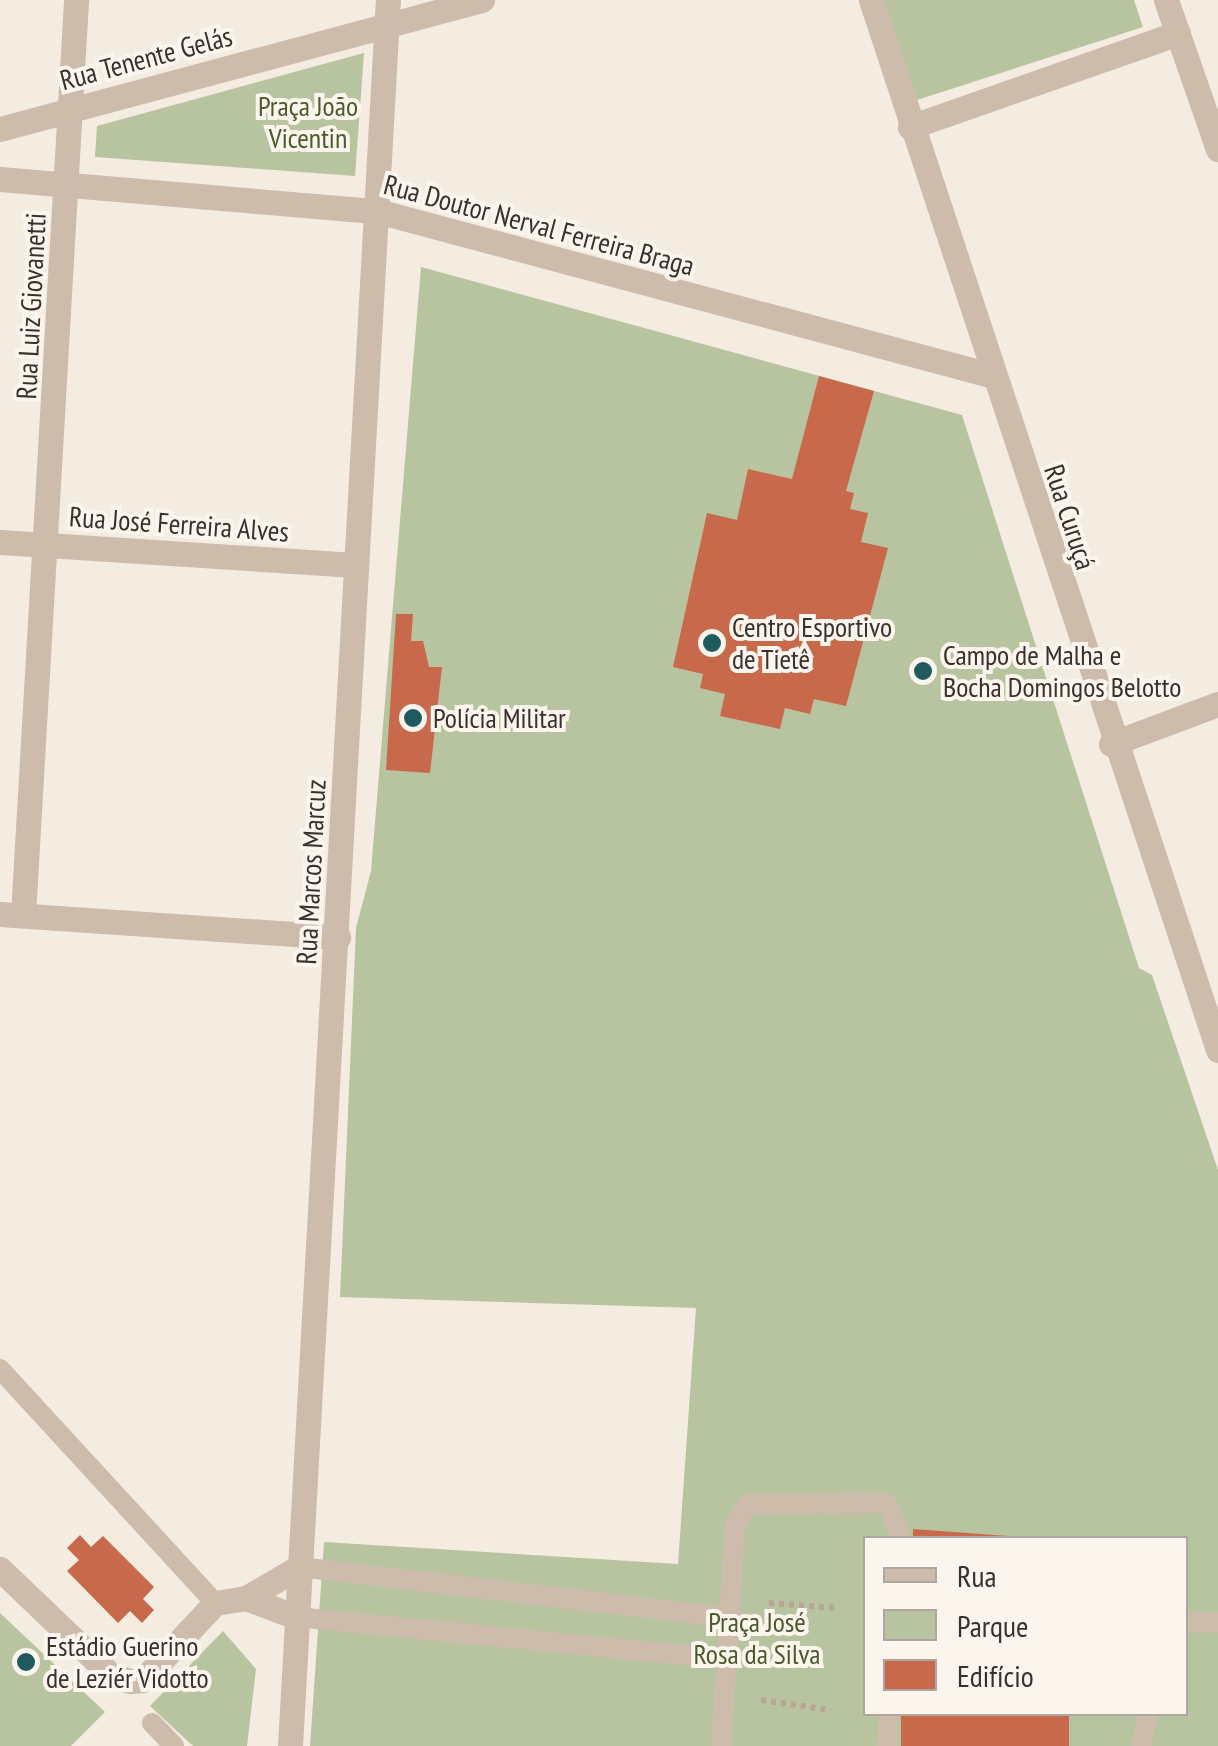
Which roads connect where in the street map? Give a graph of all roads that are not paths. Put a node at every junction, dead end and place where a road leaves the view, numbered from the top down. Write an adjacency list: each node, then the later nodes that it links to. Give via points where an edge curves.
1 (76, 0): 7 (street, Rua Luiz Giovanetti)
2 (482, 0): 5 (street, Rua Tenente Gelás)
3 (871, 0): 8 (street, Rua Curuçá)
4 (1166, 0): 6 (street)
5 (387, 13): 7 (street, Rua Tenente Gelás); 13 (street, Rua Marcos Marcuz)
6 (1178, 34): 8 (street); 10 (street)
7 (70, 109): 9 (street, Rua Tenente Gelás); 12 (street, Rua Luiz Giovanetti)
8 (910, 127): 14 (street, Rua Curuçá)
9 (0, 129)
10 (1218, 149)
11 (0, 179): 12 (street, Rua Doutor Nerval Ferreira Braga)
12 (67, 184): 13 (street, Rua Doutor Nerval Ferreira Braga); 16 (street, Rua Luiz Giovanetti)
13 (377, 211): 14 (street, Rua Doutor Nerval Ferreira Braga); 17 (street, Rua Marcos Marcuz)
14 (994, 376): 19 (street, Rua Curuçá)
15 (0, 542): 16 (street, Rua José Ferreira Alves)
16 (48, 546): 17 (street, Rua José Ferreira Alves); 20 (street, Rua Luiz Giovanetti)
17 (354, 565): 21 (street, Rua Marcos Marcuz)
18 (1218, 704): 19 (street)
19 (1111, 744): 22 (street, Rua Curuçá)
20 (12, 914): 21 (street)
21 (338, 937): 26 (street, Rua Marcos Marcuz)
22 (1218, 1050)
23 (0, 1369): 28 (lane)
24 (899, 1536): 30 (lane, via 887,1503 747,1504 735,1525)
25 (0, 1568): 28 (street, via 111,1675 143,1680)
26 (298, 1568): 27 (street); 29 (street, Rua Marcos Marcuz); 30 (lane)
27 (246, 1598): 28 (street); 29 (street)
28 (215, 1603)
29 (296, 1617): 33 (lane); 38 (street, Rua Marcos Marcuz)
30 (733, 1618): 33 (lane)
31 (1188, 1622): 32 (lane)
32 (1218, 1623)
33 (730, 1660): 39 (lane)
34 (888, 1716): 40 (lane)
35 (1148, 1716): 41 (lane)
36 (152, 1722): 37 (lane)
37 (174, 1746)
38 (290, 1746)
39 (721, 1746)
40 (887, 1746)
41 (1142, 1746)

